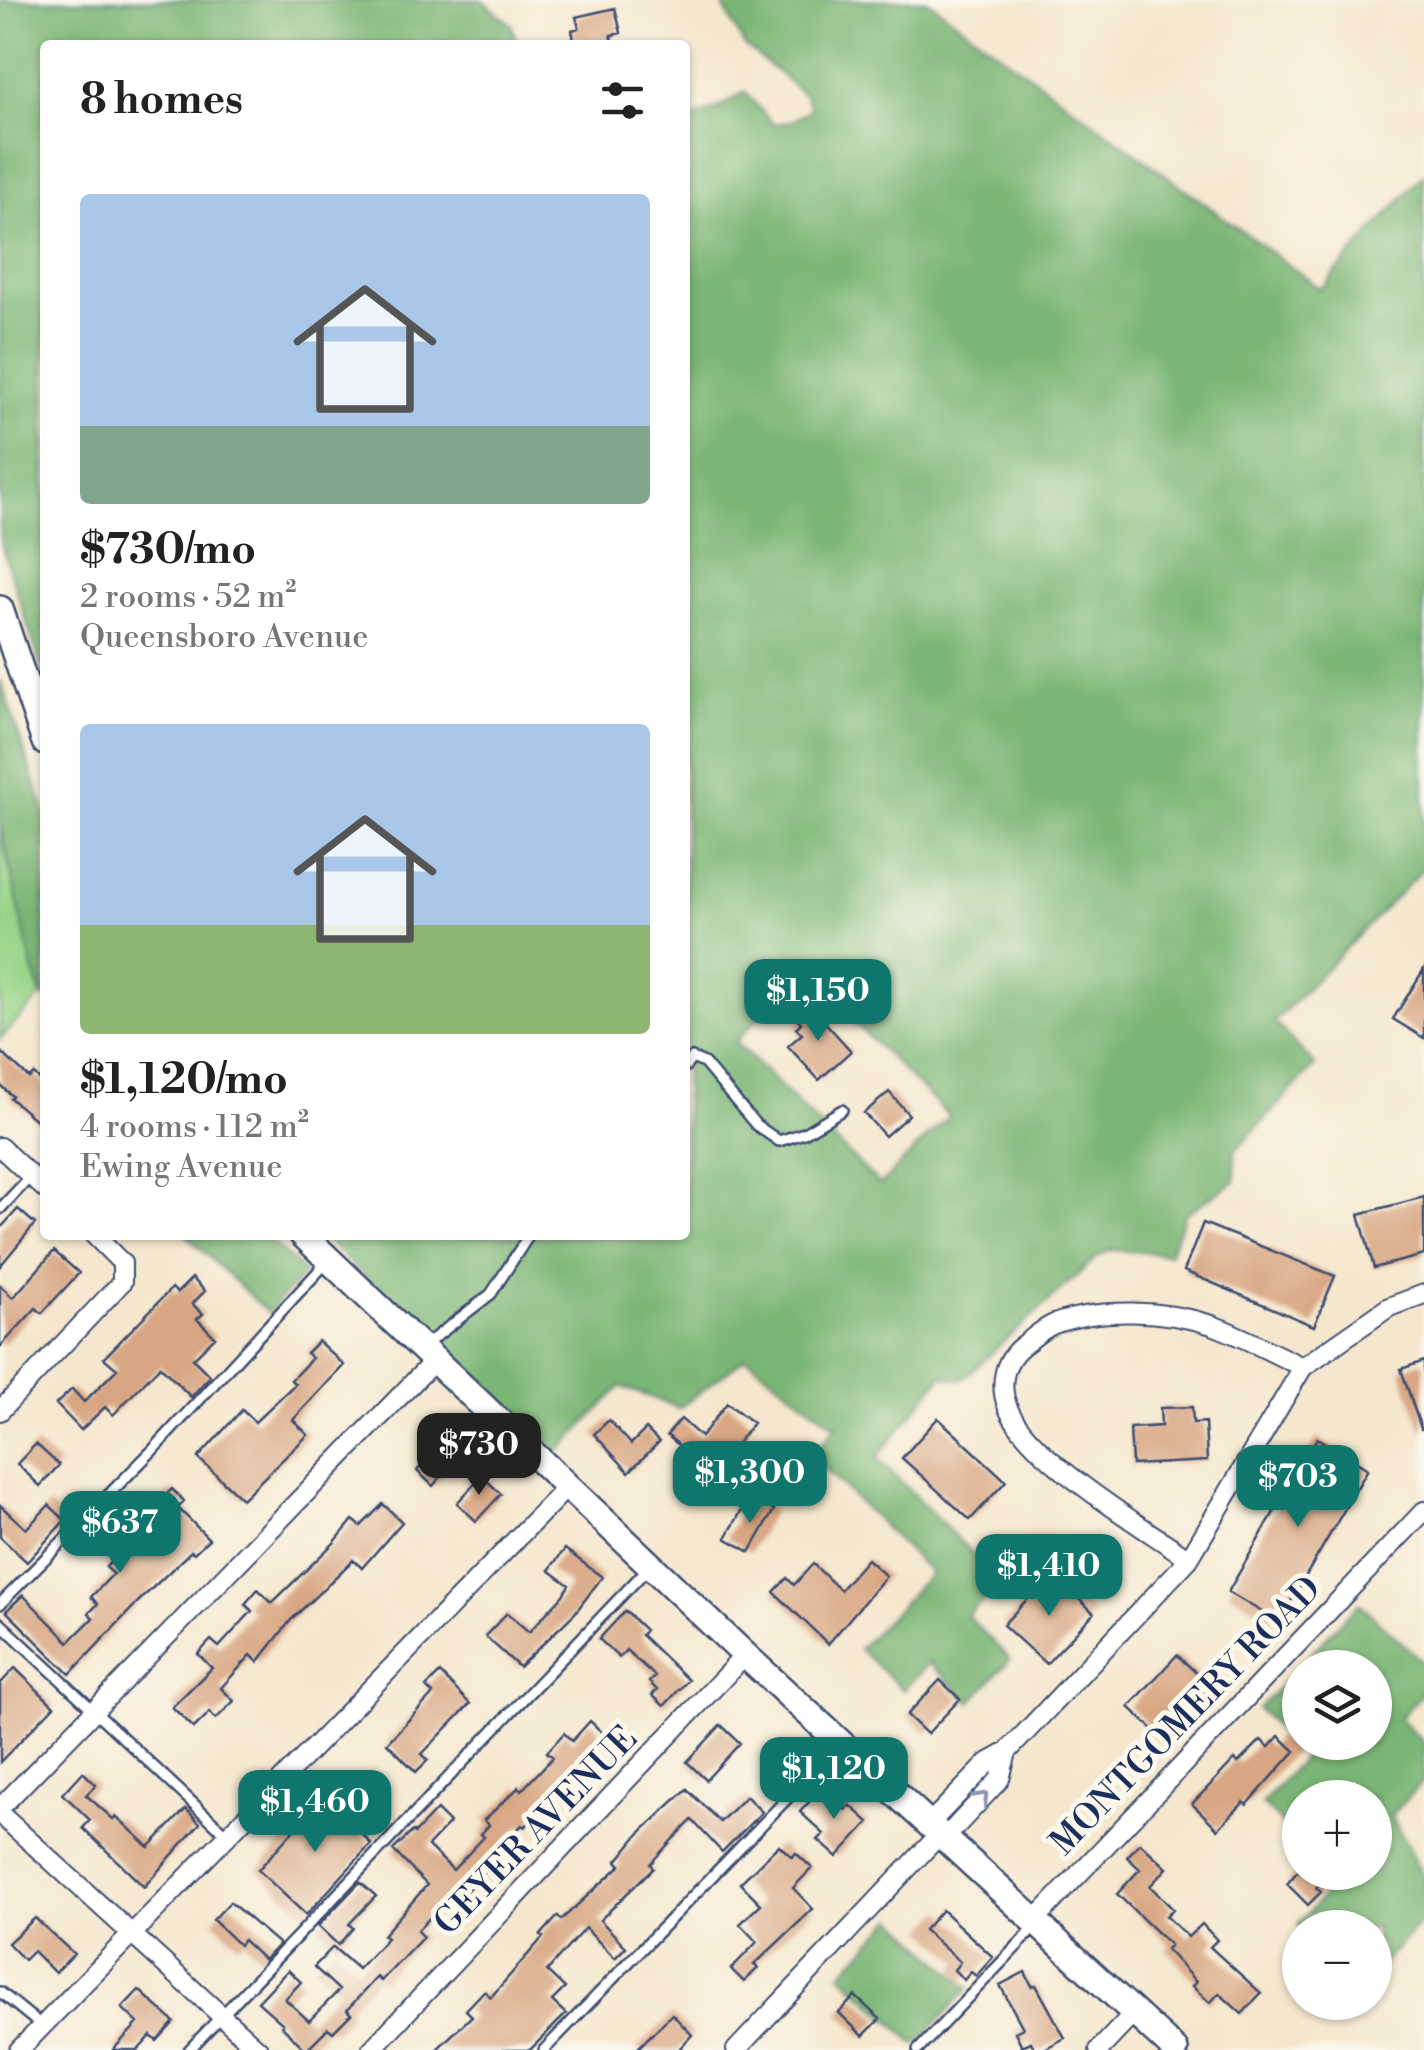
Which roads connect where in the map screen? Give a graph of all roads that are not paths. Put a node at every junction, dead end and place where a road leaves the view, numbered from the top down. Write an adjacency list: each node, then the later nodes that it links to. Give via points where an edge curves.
1 (0, 610): 2 (street)
2 (40, 727)
3 (690, 1060): 4 (lane, via 704,1063 744,1112 780,1141)
4 (842, 1110)
5 (0, 1148): 6 (street)
6 (38, 1183): 7 (lane)
7 (0, 1209)
8 (99, 1240): 15 (street, via 124,1272 115,1291)
9 (307, 1240): 11 (street)
10 (526, 1240): 13 (lane, via 491,1294)
11 (329, 1260): 13 (street); 20 (lane)
12 (1424, 1294): 14 (street, via 1389,1307)
13 (428, 1354): 16 (street); 23 (street)
14 (1303, 1367): 18 (street); 18 (street, via 1211,1325 1133,1311 1050,1326 1012,1354 1002,1384 1009,1411 1030,1438 1080,1484)
15 (0, 1412)
16 (568, 1486): 19 (street); 27 (street)
17 (1424, 1511): 28 (street, MONTGOMERY ROAD)
18 (1189, 1559): 26 (street, via 1007,1752 989,1762)
19 (650, 1566): 22 (street); 32 (lane)
20 (0, 1604)
21 (0, 1622): 23 (lane)
22 (745, 1655): 24 (street); 37 (street, GEYER AVENUE)
23 (96, 1711): 25 (street); 27 (lane)
24 (841, 1743): 26 (street); 38 (lane)
25 (0, 1811): 29 (street)
26 (938, 1832): 28 (street); 39 (street)
27 (228, 1836): 29 (street)
28 (1036, 1922): 31 (street); 40 (lane)
29 (132, 1934): 32 (street); 33 (street)
30 (0, 1992): 33 (lane)
31 (1134, 2013): 41 (street); 42 (street)
32 (221, 2016): 35 (lane); 36 (street)
33 (42, 2026): 34 (street)
34 (18, 2050)
35 (189, 2050)
36 (259, 2050)
37 (372, 2050)
38 (544, 2050)
39 (736, 2050)
40 (918, 2050)
41 (1099, 2050)
42 (1174, 2050)

